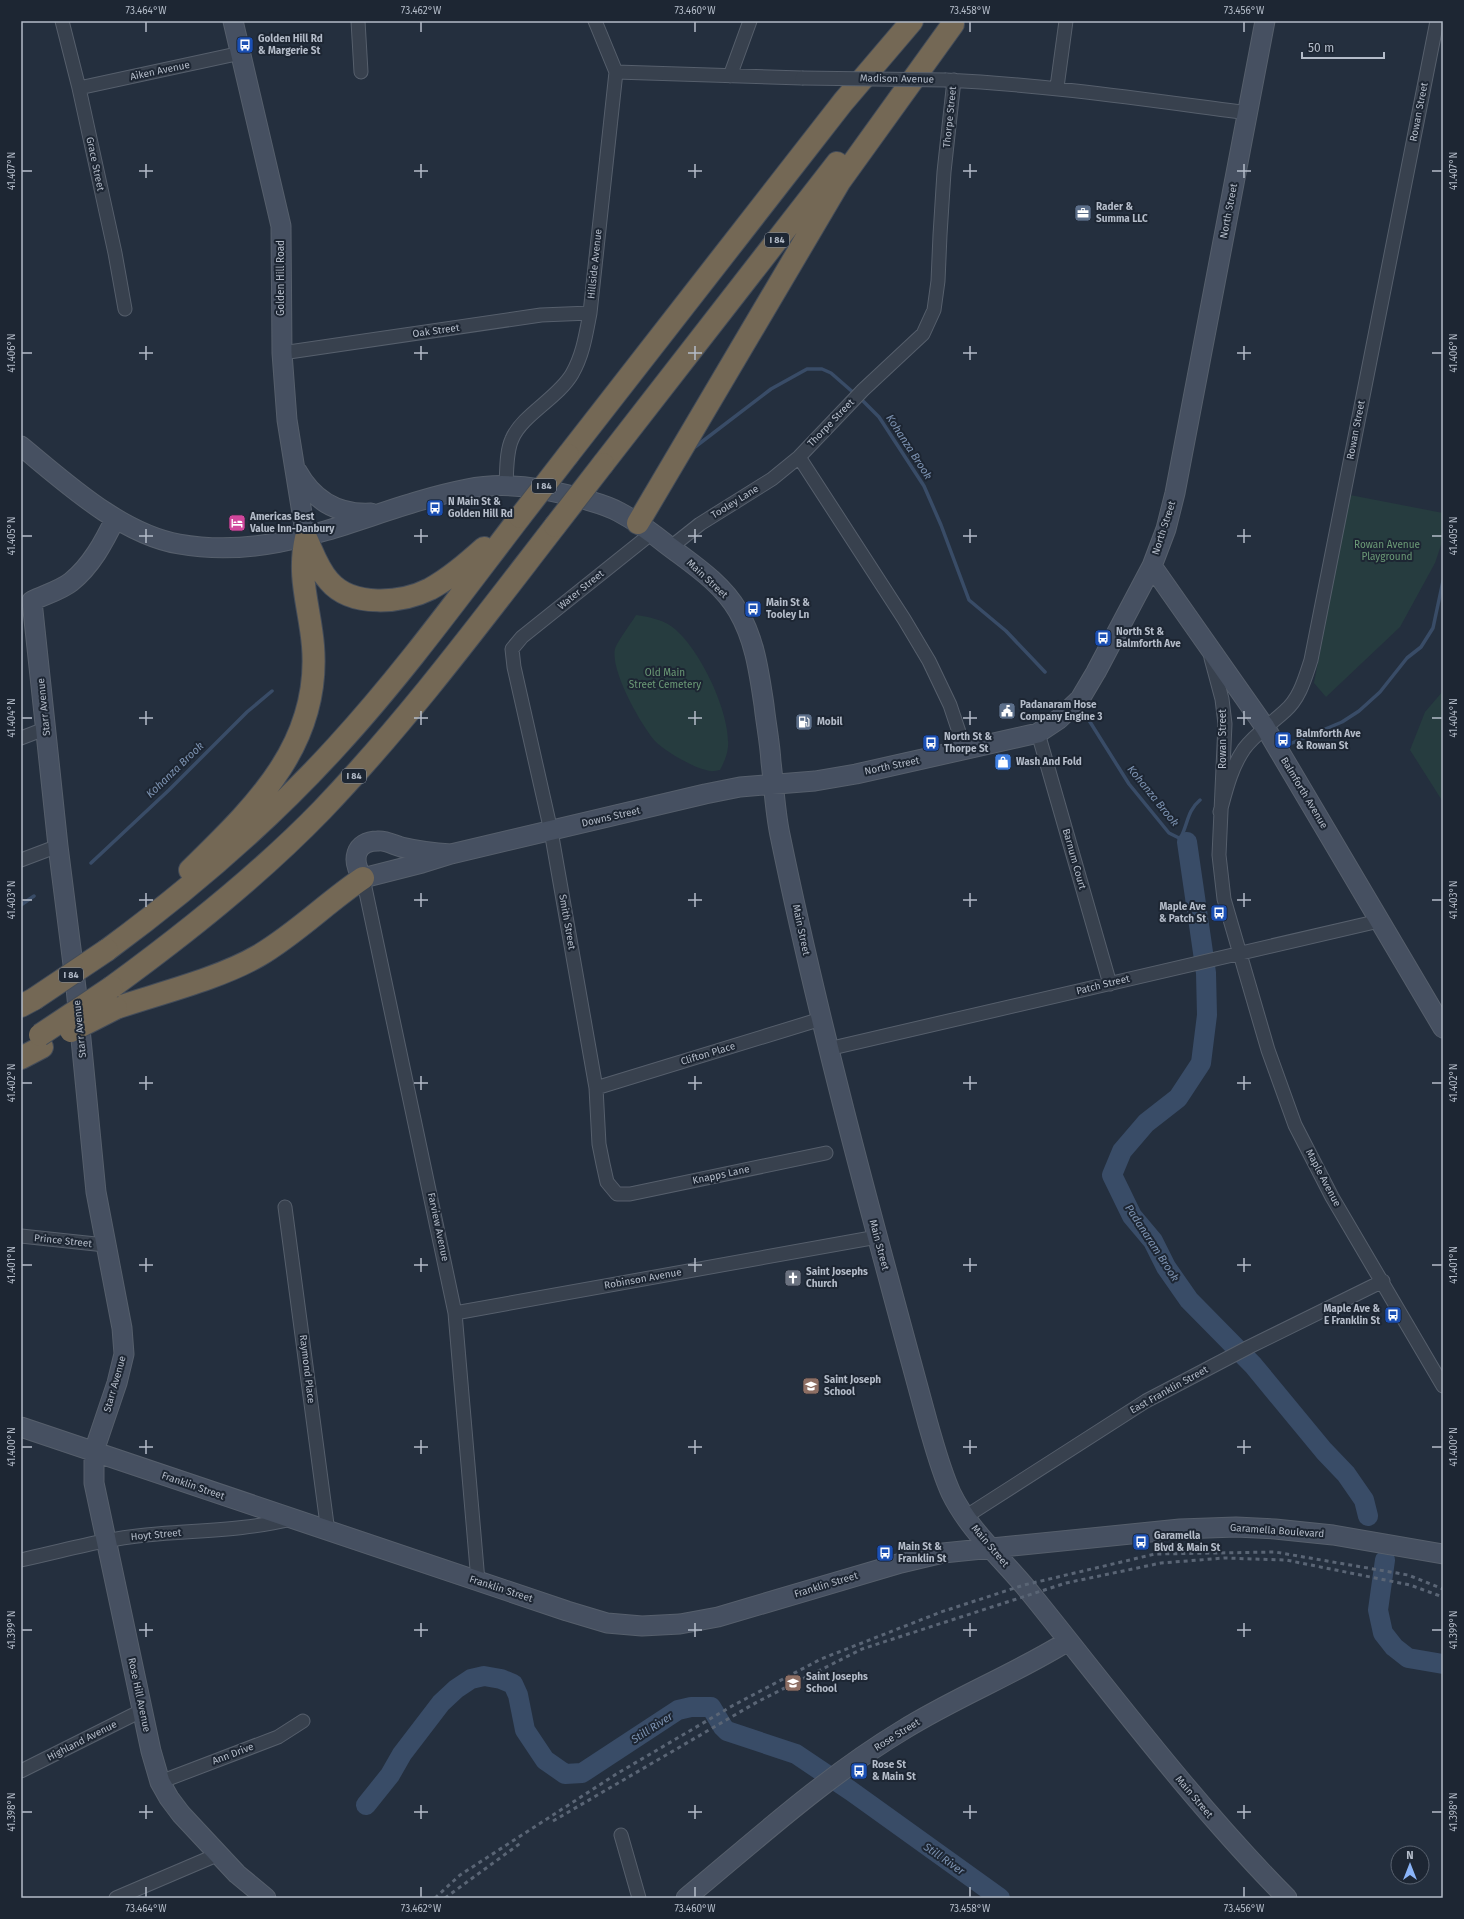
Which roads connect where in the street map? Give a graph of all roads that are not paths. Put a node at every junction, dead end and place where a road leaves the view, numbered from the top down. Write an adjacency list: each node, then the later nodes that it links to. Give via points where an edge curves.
1 (62, 21): 17 (street, Grace Street)
2 (233, 21): 11 (main road, Golden Hill Road)
3 (358, 21): 12 (street)
4 (595, 21): 13 (street, Hillside Avenue)
5 (750, 21): 14 (street)
6 (912, 21): 27 (highway, I 84, bridge, via 838,108)
7 (1066, 21): 16 (street)
8 (1265, 21): 18 (main road, North Street)
9 (1437, 21): 36 (street, Rowan Street, via 1311,660 1302,687 1286,711)
10 (954, 22): 29 (highway, via 836,187); 52 (highway, I 84, bridge, via 869,123 401,723 321,811 231,895 172,943)
11 (241, 53): 17 (street, Aiken Avenue); 21 (main road, Golden Hill Road, via 281,226)
12 (361, 72)
13 (616, 72): 14 (street, Madison Avenue); 20 (street, Hillside Avenue)
14 (730, 76): 15 (street, Madison Avenue, bridge)
15 (950, 80): 16 (street, Madison Avenue); 23 (street, Thorpe Street, via 934,310 923,334 861,392)
16 (1057, 87): 18 (street, Madison Avenue)
17 (79, 88): 19 (street, Grace Street)
18 (1248, 113): 32 (main road, North Street, via 1175,493 1166,529)
19 (125, 309)
20 (590, 313): 21 (street, Oak Street, via 541,315); 25 (street, Hillside Avenue, via 583,351 572,375 512,438 507,460)
21 (282, 353): 24 (main road, Golden Hill Road)
22 (21, 446): 28 (main road, Main Street)
23 (799, 457): 31 (street, Tooley Lane, via 772,479 700,524); 40 (street, via 929,661 950,705)
24 (292, 463): 26 (main road, via 311,492 339,510 359,513); 30 (main road, Golden Hill Road)
25 (506, 484): 26 (main road, Main Street, via 436,496); 29 (main road, Main Street, via 537,488 597,503 616,510)
26 (388, 512): 30 (main road, Main Street)
27 (520, 517): 30 (highway, via 445,580 428,590 389,600 371,600 340,591 321,570); 49 (highway, I 84, via 413,656 332,752 255,830 158,913)
28 (115, 519): 30 (main road, Main Street, via 178,544 257,546); 33 (main road, via 104,542 70,583)
29 (645, 528): 31 (main road, Main Street); 35 (street, Water Street, via 522,637)
30 (306, 538): 49 (highway, via 302,553 302,578 313,647 313,668 307,712 290,754 251,809)
31 (671, 547): 41 (main road, Main Street, via 724,592 736,607 748,630 758,663 772,764)
32 (1152, 566): 34 (main road, Balmforth Avenue); 38 (main road, North Street, via 1080,699 1059,719)
33 (27, 602): 37 (main road, Starr Avenue)
34 (1206, 645): 36 (main road, Balmforth Avenue); 42 (street, Rowan Street, via 1216,673 1225,724)
35 (512, 649): 43 (street, Smith Street)
36 (1265, 727): 42 (street, Rowan Street, via 1245,748 1232,771); 48 (main road, Balmforth Avenue)
37 (47, 728): 39 (street); 44 (main road, Starr Avenue)
38 (1038, 733): 40 (main road, North Street); 51 (street, Barnum Court)
39 (21, 738)
40 (966, 750): 41 (main road, North Street, via 856,774)
41 (772, 786): 43 (main road, Downs Street, via 734,788); 54 (main road, Main Street, via 779,831)
42 (1220, 812): 50 (street, Rowan Street, via 1219,855 1224,899)
43 (551, 831): 45 (main road, Downs Street); 59 (street, Smith Street)
44 (58, 846): 46 (street); 65 (main road, Starr Avenue, via 76,988 96,1192)
45 (451, 854): 47 (main road, Downs Street); 47 (main road, Downs Street, via 413,850 380,840 370,841 357,852 355,862)
46 (21, 860)
47 (363, 878): 52 (highway, via 277,945 257,957 214,975); 67 (street, Farview Avenue)
48 (1379, 921): 50 (street, Patch Street); 55 (main road, Balmforth Avenue)
49 (107, 950): 53 (highway, I 84, bridge)
50 (1239, 952): 51 (street, Patch Street); 66 (street, Maple Avenue, via 1268,1050 1296,1125 1332,1197)
51 (1110, 984): 57 (street, Patch Street)
52 (114, 998): 56 (highway, I 84, bridge)
53 (27, 1003)
54 (820, 1019): 57 (main road, Main Street); 59 (street, Clifton Place)
55 (1443, 1028)
56 (34, 1043): 58 (highway)
57 (828, 1049): 64 (main road, Main Street)
58 (21, 1058)
59 (596, 1088): 61 (street, Smith Street, via 599,1144 607,1182)
60 (826, 1153): 61 (street, Knapps Lane, via 630,1194)
61 (617, 1194)
62 (285, 1207): 73 (street, Raymond Place)
63 (21, 1236): 65 (street, Prince Street)
64 (877, 1236): 67 (street, Robinson Avenue); 71 (main road, Main Street, via 938,1462 951,1494)
65 (106, 1245): 70 (main road, Starr Avenue, via 122,1328 124,1354 117,1384)
66 (1383, 1281): 68 (street, Maple Avenue); 71 (street, East Franklin Street, via 1230,1356 1146,1401)
67 (455, 1313): 78 (street, Farview Avenue)
68 (1443, 1386)
69 (21, 1427): 70 (main road, Franklin Street)
70 (94, 1452): 72 (main road, Franklin Street); 74 (main road, Rose Hill Avenue, via 94,1483)
71 (966, 1517): 75 (main road, Main Street)
72 (292, 1519): 73 (main road, Franklin Street); 74 (street, Hoyt Street, via 257,1526 146,1535)
73 (328, 1532): 78 (main road, Franklin Street)
74 (106, 1541): 77 (street, Hoyt Street); 80 (main road, Rose Hill Avenue)
75 (991, 1549): 76 (main road, Garamella Boulevard, via 1180,1529 1236,1527 1332,1535); 78 (main road, Franklin Street, via 943,1553 901,1563 718,1617 680,1624 642,1626 607,1623); 79 (main road, Main Street)
76 (1443, 1554)
77 (21, 1560)
78 (478, 1582)
79 (1068, 1641): 86 (main road, Rose Street, via 1032,1664 903,1730 856,1761); 90 (main road, Main Street, via 1201,1806)
80 (143, 1710): 82 (street, Highland Avenue); 83 (main road, Rose Hill Avenue)
81 (303, 1722): 83 (street, Ann Drive, via 278,1737)
82 (21, 1771)
83 (160, 1782): 85 (main road, Rose Hill Avenue, via 181,1814)
84 (621, 1835): 89 (street)
85 (219, 1854): 87 (street); 88 (main road, Rose Hill Avenue, via 237,1874)
86 (688, 1897)
87 (116, 1898)
88 (266, 1898)
89 (639, 1898)
90 (1287, 1898)

